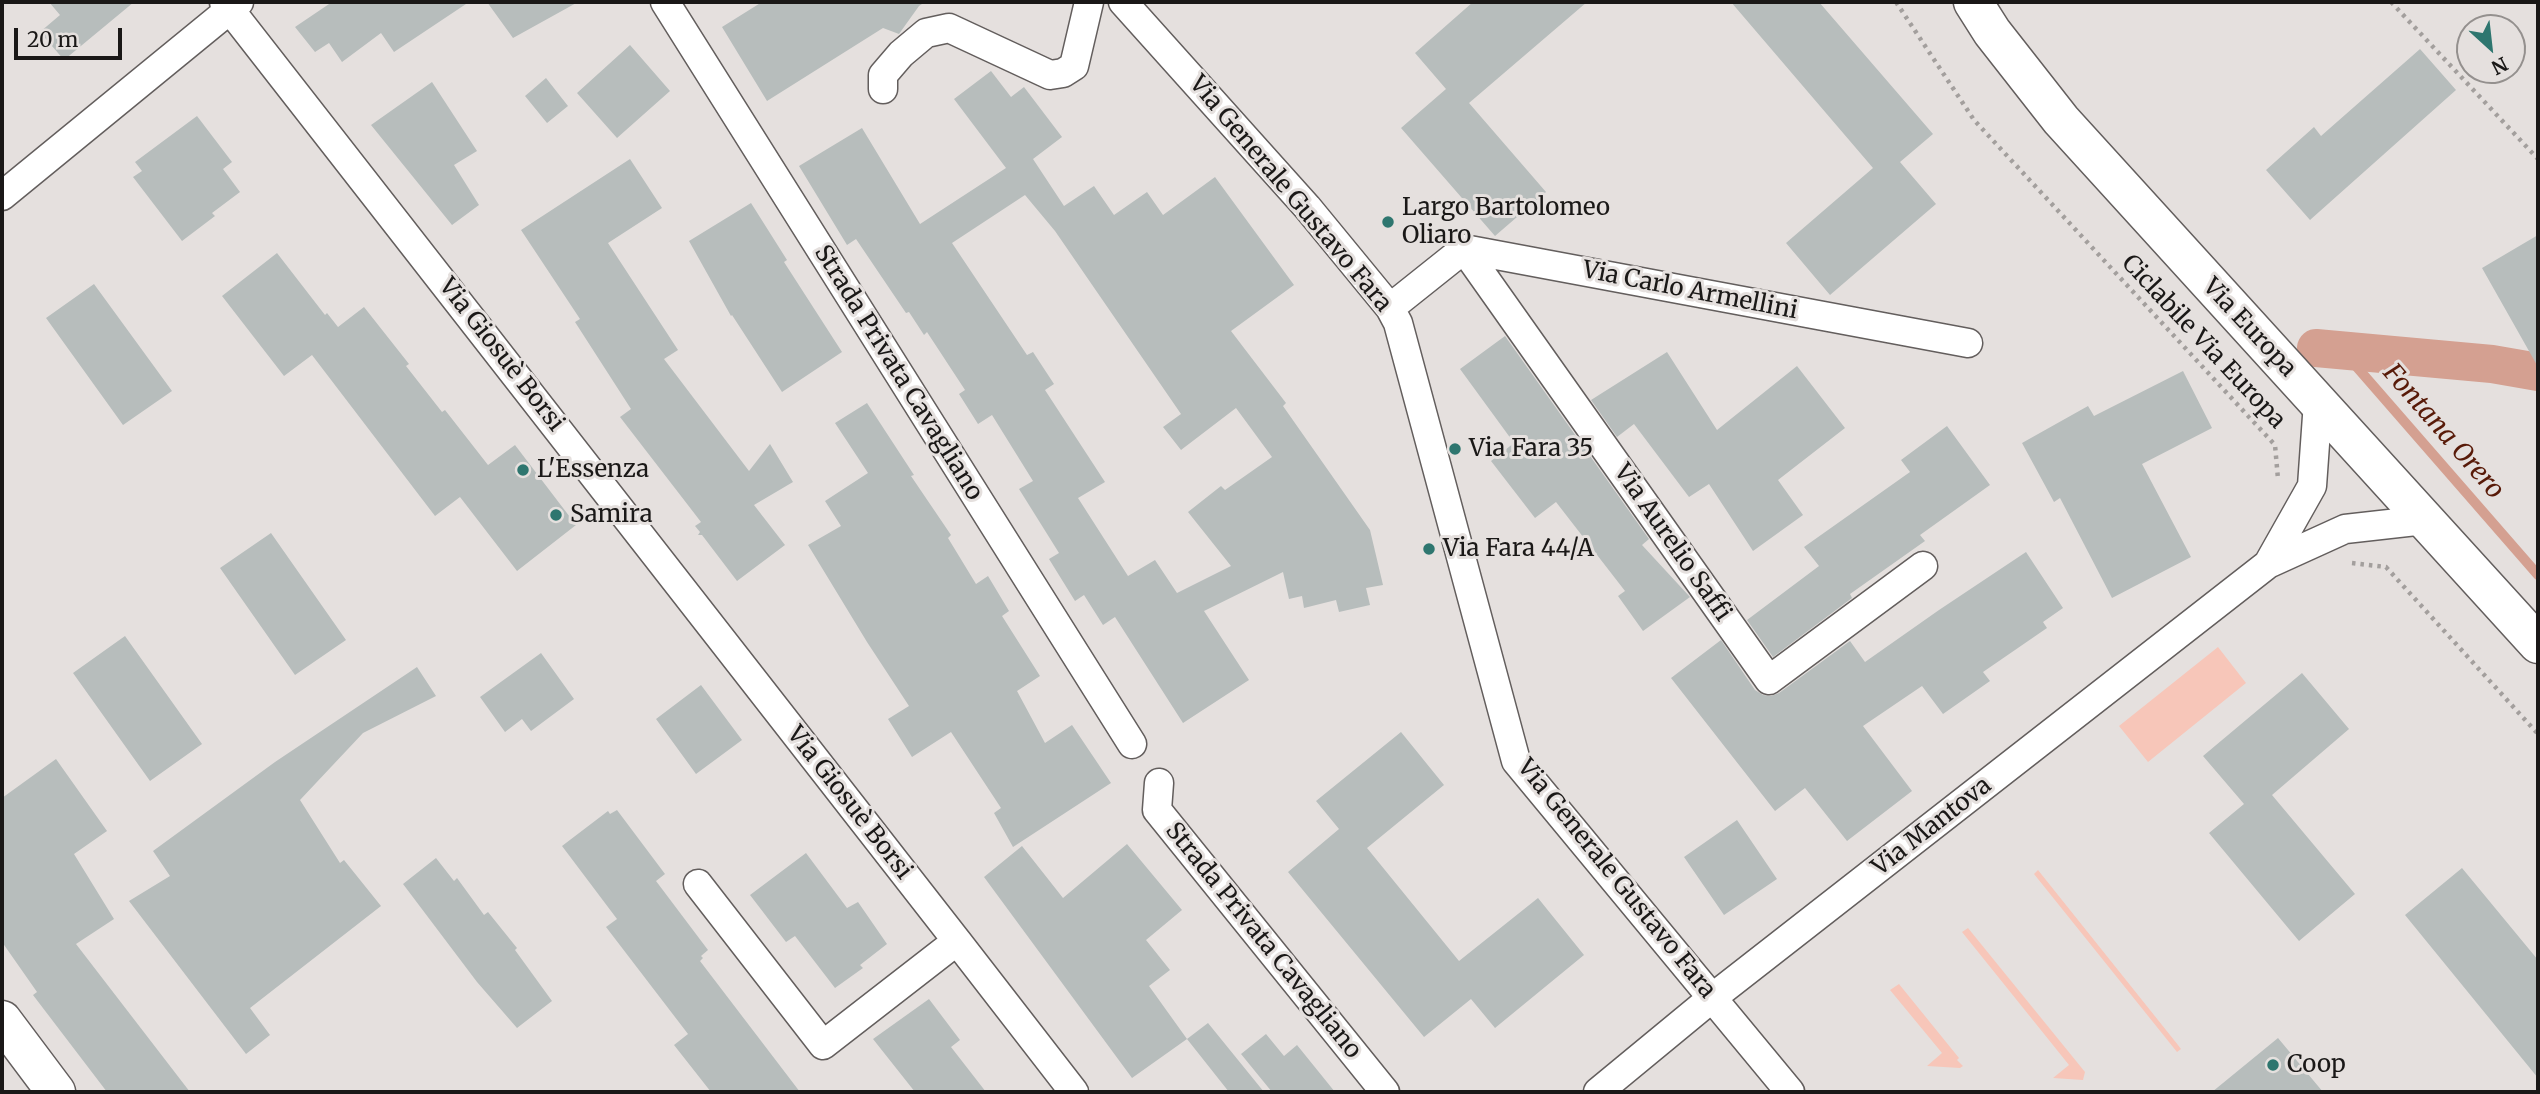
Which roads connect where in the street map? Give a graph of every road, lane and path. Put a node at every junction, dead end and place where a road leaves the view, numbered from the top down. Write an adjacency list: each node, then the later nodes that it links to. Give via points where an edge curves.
1 (665, 2): 22 (street, Strada Privata Cavagliano)
2 (1088, 2): 8 (street, via 1074,66 1063,74 1050,75 949,28 926,33 901,54 883,75)
3 (1123, 2): 12 (street, Via Generale Gustavo Fara, via 1307,207)
4 (1896, 2): 15 (path, Ciclabile Via Europa, via 1973,120 2275,445 2279,503)
5 (1973, 2): 14 (main road, Via Europa, via 2061,120)
6 (2391, 2): 9 (path)
7 (231, 4): 10 (street); 25 (street, Via Giosuè Borsi)
8 (883, 89)
9 (2538, 159)
10 (2, 196)
11 (1464, 249): 12 (street); 13 (street, Via Carlo Armellini); 19 (street, Via Aurelio Saffi, via 1769,680)
12 (1390, 308): 26 (street, Via Generale Gustavo Fara, via 1398,323 1516,761)
13 (1968, 343)
14 (2318, 402): 15 (street, Via Mantova, via 2312,486); 16 (main road, Via Europa)
15 (2293, 520): 18 (street, Via Mantova)
16 (2425, 520): 17 (street, Via Mantova, via 2345,529); 20 (main road, Via Europa)
17 (2312, 544): 18 (street, Via Mantova); 21 (path, via 2325,561 2386,567)
18 (2268, 564): 26 (street, Via Mantova)
19 (1923, 566)
20 (2538, 644)
21 (2538, 734)
22 (1132, 744)
23 (1159, 783): 30 (street, Strada Privata Cavagliano, via 1157,810)
24 (698, 884): 25 (street, via 823,1045)
25 (957, 941): 29 (street, Via Giosuè Borsi)
26 (1712, 998): 31 (street, Via Mantova); 32 (street, Via Generale Gustavo Fara)
27 (2, 1020): 28 (main road)
28 (56, 1092)
29 (1074, 1092)
30 (1385, 1092)
31 (1598, 1092)
32 (1790, 1092)

